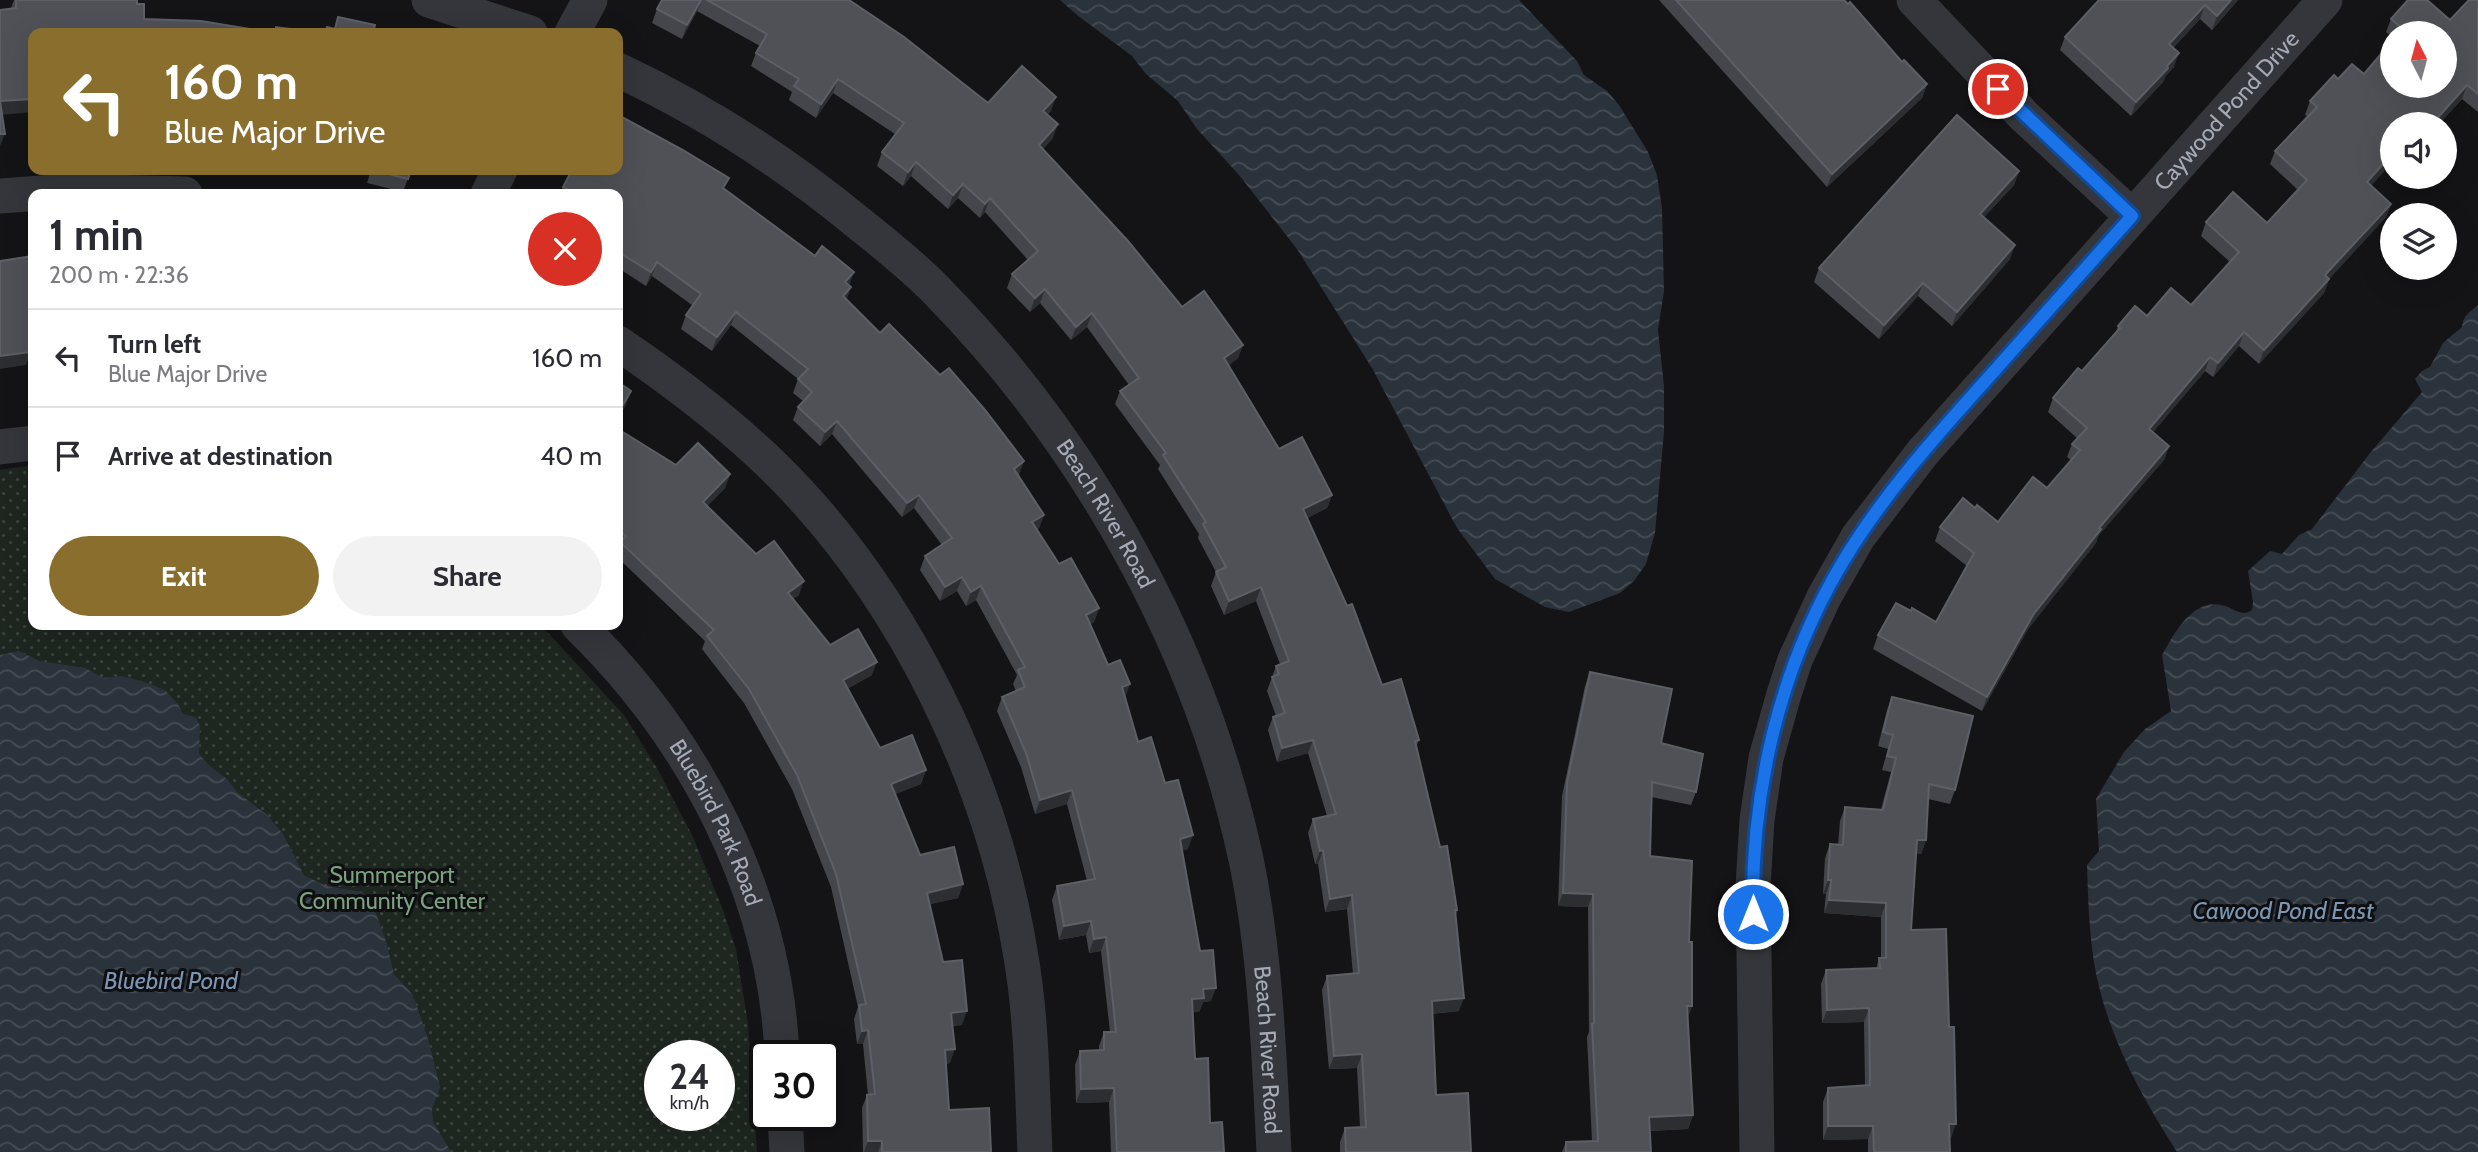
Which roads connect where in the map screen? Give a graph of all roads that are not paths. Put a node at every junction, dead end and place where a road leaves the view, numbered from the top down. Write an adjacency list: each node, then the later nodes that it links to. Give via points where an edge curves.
1 (429, 0): 5 (street)
2 (590, 0): 6 (street)
3 (1914, 0): 10 (street, via 2024,116)
4 (2325, 0): 10 (street, Caywood Pond Drive)
5 (515, 28)
6 (575, 28)
7 (623, 73): 19 (street, Beach River Road, via 697,111 787,167 926,281 1021,389 1112,521 1176,643 1236,820 1262,962)
8 (28, 194): 9 (street)
9 (0, 196)
10 (2132, 216): 20 (street, Caywood Pond Drive, via 1878,508 1840,567 1795,660 1766,758 1754,851)
11 (623, 346): 18 (street, via 725,422 804,500 891,614 939,701 984,808 1012,909 1027,1001)
12 (28, 444): 13 (street)
13 (0, 447)
14 (583, 630): 15 (street, Bluebird Park Road, via 631,681 683,751 735,852 767,951)
15 (781, 1040)
16 (786, 1131): 17 (street)
17 (787, 1152)
18 (1035, 1152)
19 (1274, 1152)
20 (1757, 1152)

